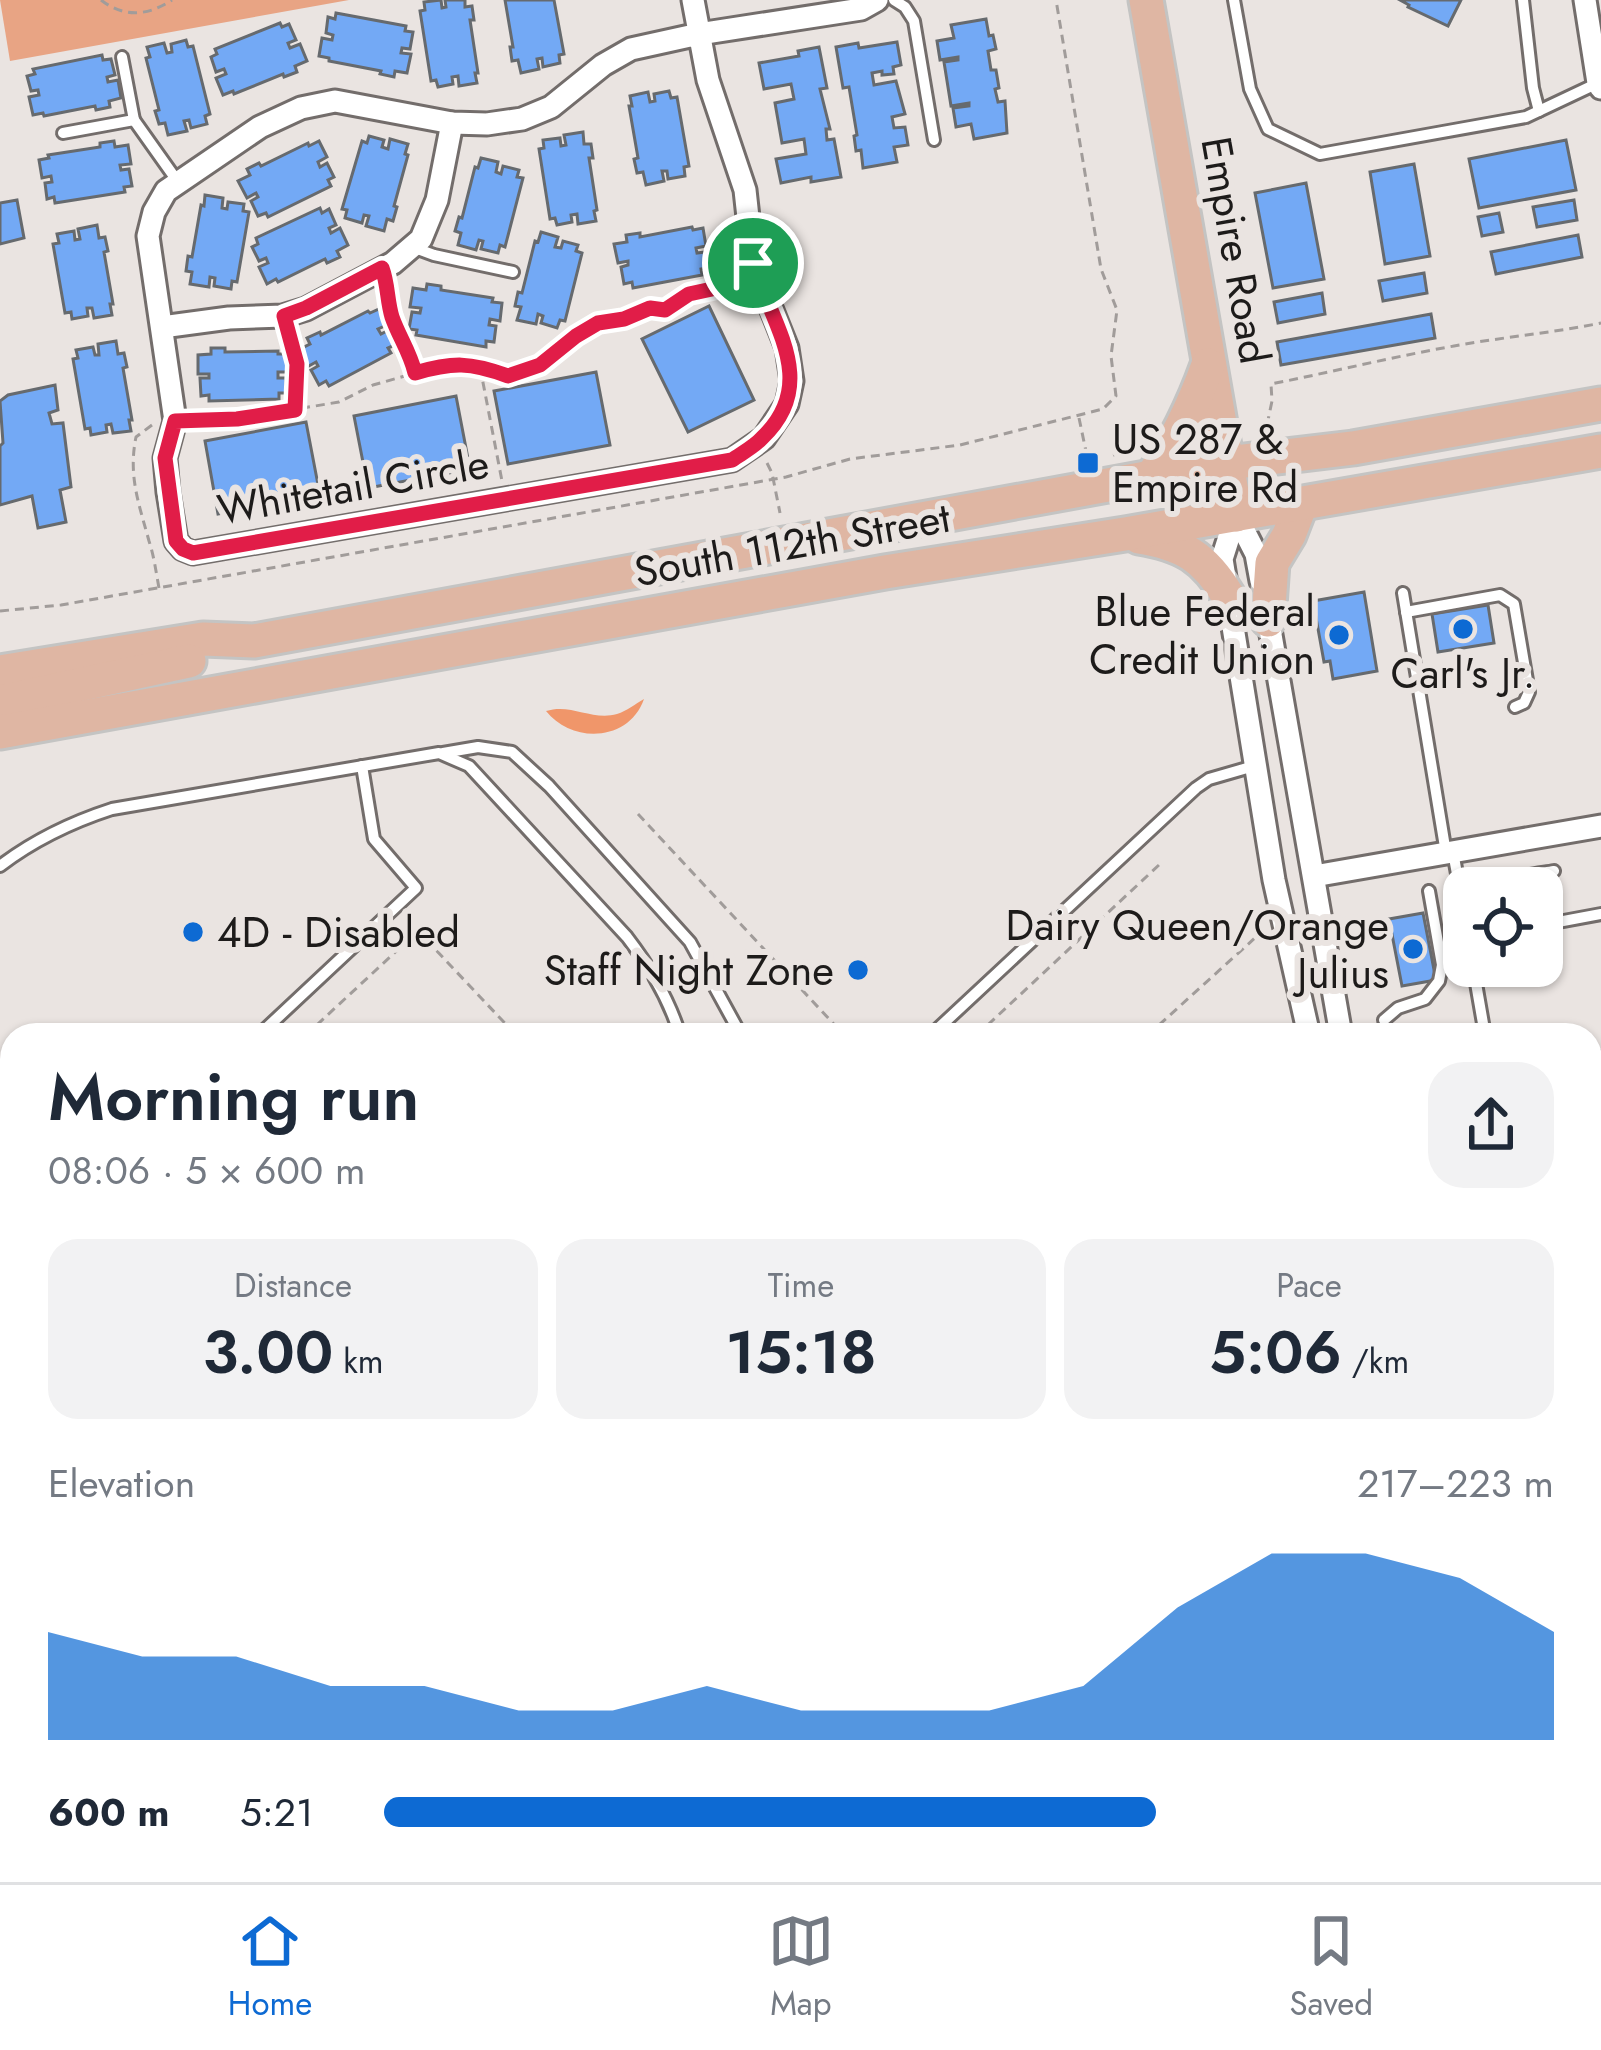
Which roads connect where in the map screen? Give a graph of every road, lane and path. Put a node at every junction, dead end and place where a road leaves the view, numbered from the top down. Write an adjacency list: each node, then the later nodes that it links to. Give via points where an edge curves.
1 (101, 0): 2 (path, via 137,14)
2 (172, 0)
3 (693, 0): 11 (street, Whitetail Circle)
4 (877, 0): 11 (street)
5 (894, 0): 18 (lane, via 914,21)
6 (1056, 0): 32 (path, via 1101,268 1117,310 1116,396)
7 (1146, 0): 27 (main road, Empire Road)
8 (1234, 0): 14 (lane, via 1250,89 1268,129 1320,154)
9 (1522, 0): 14 (lane)
10 (1585, 0): 13 (street)
11 (699, 34): 16 (street, Whitetail Circle, via 631,49 551,107 522,118); 21 (street, Whitetail Circle, via 745,190)
12 (122, 57): 15 (lane)
13 (1599, 86): 14 (lane)
14 (1539, 110)
15 (134, 120): 17 (lane); 19 (lane)
16 (452, 123): 19 (street, Whitetail Circle, via 323,103 260,127); 20 (street, via 437,200)
17 (63, 133)
18 (934, 140)
19 (178, 182): 26 (street, Whitetail Circle, via 154,212 148,236)
20 (412, 247): 22 (street); 23 (lane)
21 (753, 263): 28 (path, via 665,310 598,323 540,365 508,376); 41 (street, Whitetail Circle, via 792,381 764,437 732,460)
22 (382, 268): 24 (street); 29 (path)
23 (512, 272)
24 (284, 316): 26 (street); 31 (path, via 297,364)
25 (1601, 323): 34 (path, via 1271,384)
26 (162, 327): 33 (street, Whitetail Circle)
27 (1210, 358): 37 (main road, via 1174,443); 39 (main road, Empire Road)
28 (480, 365): 29 (path); 41 (path)
29 (415, 373): 31 (path)
30 (1601, 404): 39 (main road, South 112th Street)
31 (295, 410): 33 (path)
32 (1079, 416): 38 (path); 45 (path)
33 (175, 421): 41 (street, Whitetail Circle, via 165,458 168,492 176,541 193,553); 47 (path, via 136,437 131,470)
34 (1267, 424)
35 (1601, 451): 42 (main road, South 112th Street)
36 (1108, 457): 37 (path)
37 (1145, 462): 39 (main road, South 112th Street); 53 (main road, South 112th Street)
38 (1088, 463)
39 (1228, 463): 44 (main road, Empire Road)
40 (774, 484): 43 (path)
41 (506, 500): 45 (path)
42 (1301, 504): 44 (main road, South 112th Street); 52 (main road, via 1271,563)
43 (780, 513)
44 (1237, 515): 46 (main road, South 112th Street); 49 (street, via 1222,559); 52 (street, via 1256,554)
45 (508, 526): 47 (path)
46 (1125, 534): 49 (main road, via 1190,551); 57 (main road, South 112th Street)
47 (159, 588): 50 (path)
48 (1403, 593): 51 (lane)
49 (1228, 596): 60 (street)
50 (0, 611)
51 (1406, 612): 56 (lane, via 1501,595 1514,604 1529,692); 63 (lane)
52 (1268, 620): 67 (street)
53 (254, 641): 54 (main road, South 112th Street, via 203,639); 55 (main road)
54 (0, 672)
55 (0, 702)
56 (1515, 707)
57 (0, 732)
58 (439, 753): 59 (lane); 77 (lane, via 469,766 627,937); 78 (lane, via 512,752 550,786 689,942)
59 (362, 766): 65 (lane, via 112,809 75,821); 74 (lane, via 374,839 416,888)
60 (1254, 766): 80 (lane, via 1196,788); 83 (street)
61 (638, 814): 79 (path)
62 (1601, 826): 63 (street)
63 (1450, 852): 66 (lane); 67 (street)
64 (1160, 864): 81 (path)
65 (0, 866)
66 (1454, 867)
67 (1314, 876): 84 (street)
68 (1429, 891): 73 (lane, via 1438,981 1425,999)
69 (1601, 914): 70 (lane)
70 (1563, 921)
71 (1256, 937): 82 (path)
72 (1477, 987): 85 (lane)
73 (1384, 1021)
74 (272, 1023)
75 (320, 1023): 76 (path, via 418,931)
76 (505, 1023)
77 (677, 1023)
78 (734, 1023)
79 (833, 1023)
80 (944, 1023)
81 (990, 1023)
82 (1161, 1023)
83 (1306, 1023)
84 (1339, 1023)
85 (1483, 1023)

